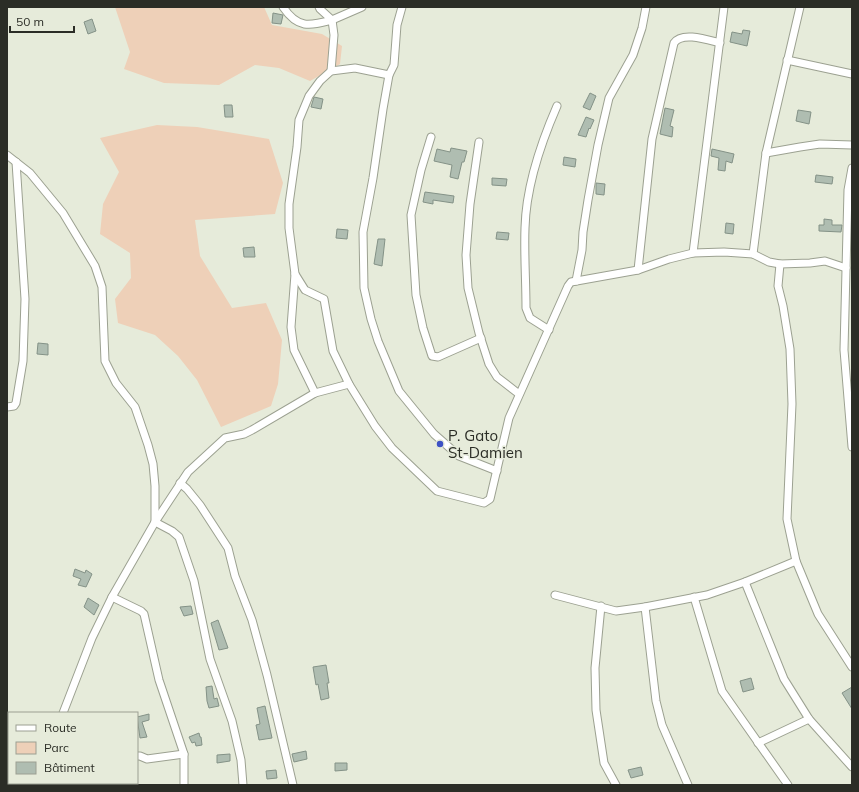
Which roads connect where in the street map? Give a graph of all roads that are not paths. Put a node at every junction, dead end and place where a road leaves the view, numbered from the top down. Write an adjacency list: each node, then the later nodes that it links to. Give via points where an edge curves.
1 (283, 7): 8 (street, via 292,19 303,23 312,25)
2 (319, 7): 8 (street)
3 (362, 7): 8 (street)
4 (402, 7): 13 (street, via 394,65)
5 (646, 7): 28 (street, via 633,55 609,98 588,200)
6 (724, 7): 9 (street)
7 (800, 7): 10 (street)
8 (332, 20): 11 (street, via 334,35)
9 (720, 43): 22 (street); 26 (street, via 681,37 674,43 652,139)
10 (787, 60): 12 (street); 18 (street)
11 (331, 71): 13 (street, via 355,68); 27 (street, via 309,96 299,120 289,204 289,228)
12 (852, 74)
13 (389, 75): 36 (street, via 363,232 364,288 371,319 399,391 434,434 458,456)
14 (557, 106): 29 (street, via 534,168 525,227 526,308 530,318)
15 (431, 137): 30 (street, via 411,212 416,295 423,328 432,356 435,357)
16 (479, 142): 30 (street, via 470,204 466,265 468,288)
17 (852, 145): 18 (street, via 820,144)
18 (766, 153): 23 (street)
19 (7, 155): 20 (street)
20 (16, 162): 34 (street, via 25,290 23,361 16,403); 38 (street, via 30,173 63,213 95,266 102,287 105,361 116,383 135,407 148,445 155,486)
21 (852, 168): 25 (street, via 848,190)
22 (693, 253): 23 (street); 26 (street)
23 (753, 254): 24 (street)
24 (780, 264): 25 (street, via 825,261); 39 (street, via 778,286 790,349 792,404 787,519)
25 (846, 268): 35 (street, via 844,350)
26 (638, 270): 28 (street)
27 (295, 274): 31 (street, via 305,290 324,299 333,351); 32 (street, via 291,323 294,350)
28 (576, 281): 29 (street, via 568,286)
29 (549, 330): 33 (street)
30 (481, 338): 33 (street, via 493,371)
31 (349, 384): 32 (street); 36 (street, via 392,448 437,491 484,503 490,499)
32 (315, 393): 37 (street, via 244,434 225,438 191,469)
33 (519, 394): 36 (street, via 509,418)
34 (7, 407)
35 (852, 448)
36 (497, 471)
37 (180, 483): 38 (street); 55 (street, via 200,505 228,548 235,576 252,620)
38 (155, 522): 42 (street); 54 (street, via 176,533 194,581 210,659 232,721 241,760)
39 (796, 562): 40 (street); 46 (street, via 818,614)
40 (744, 582): 43 (street); 48 (street, via 783,676)
41 (555, 595): 44 (street)
42 (112, 597): 47 (street, via 92,638); 50 (street, via 144,614 159,680)
43 (694, 597): 45 (street); 49 (street, via 722,691)
44 (602, 606): 45 (street, via 616,611); 56 (street, via 595,668 597,718 604,763)
45 (645, 607): 57 (street, via 656,701 662,725)
46 (852, 667)
47 (63, 712)
48 (808, 719): 49 (street); 52 (street)
49 (758, 743): 58 (street)
50 (184, 754): 51 (street, via 147,759); 53 (street)
51 (138, 756)
52 (850, 762)
53 (184, 785)
54 (243, 785)
55 (293, 785)
56 (616, 785)
57 (688, 785)
58 (788, 785)

